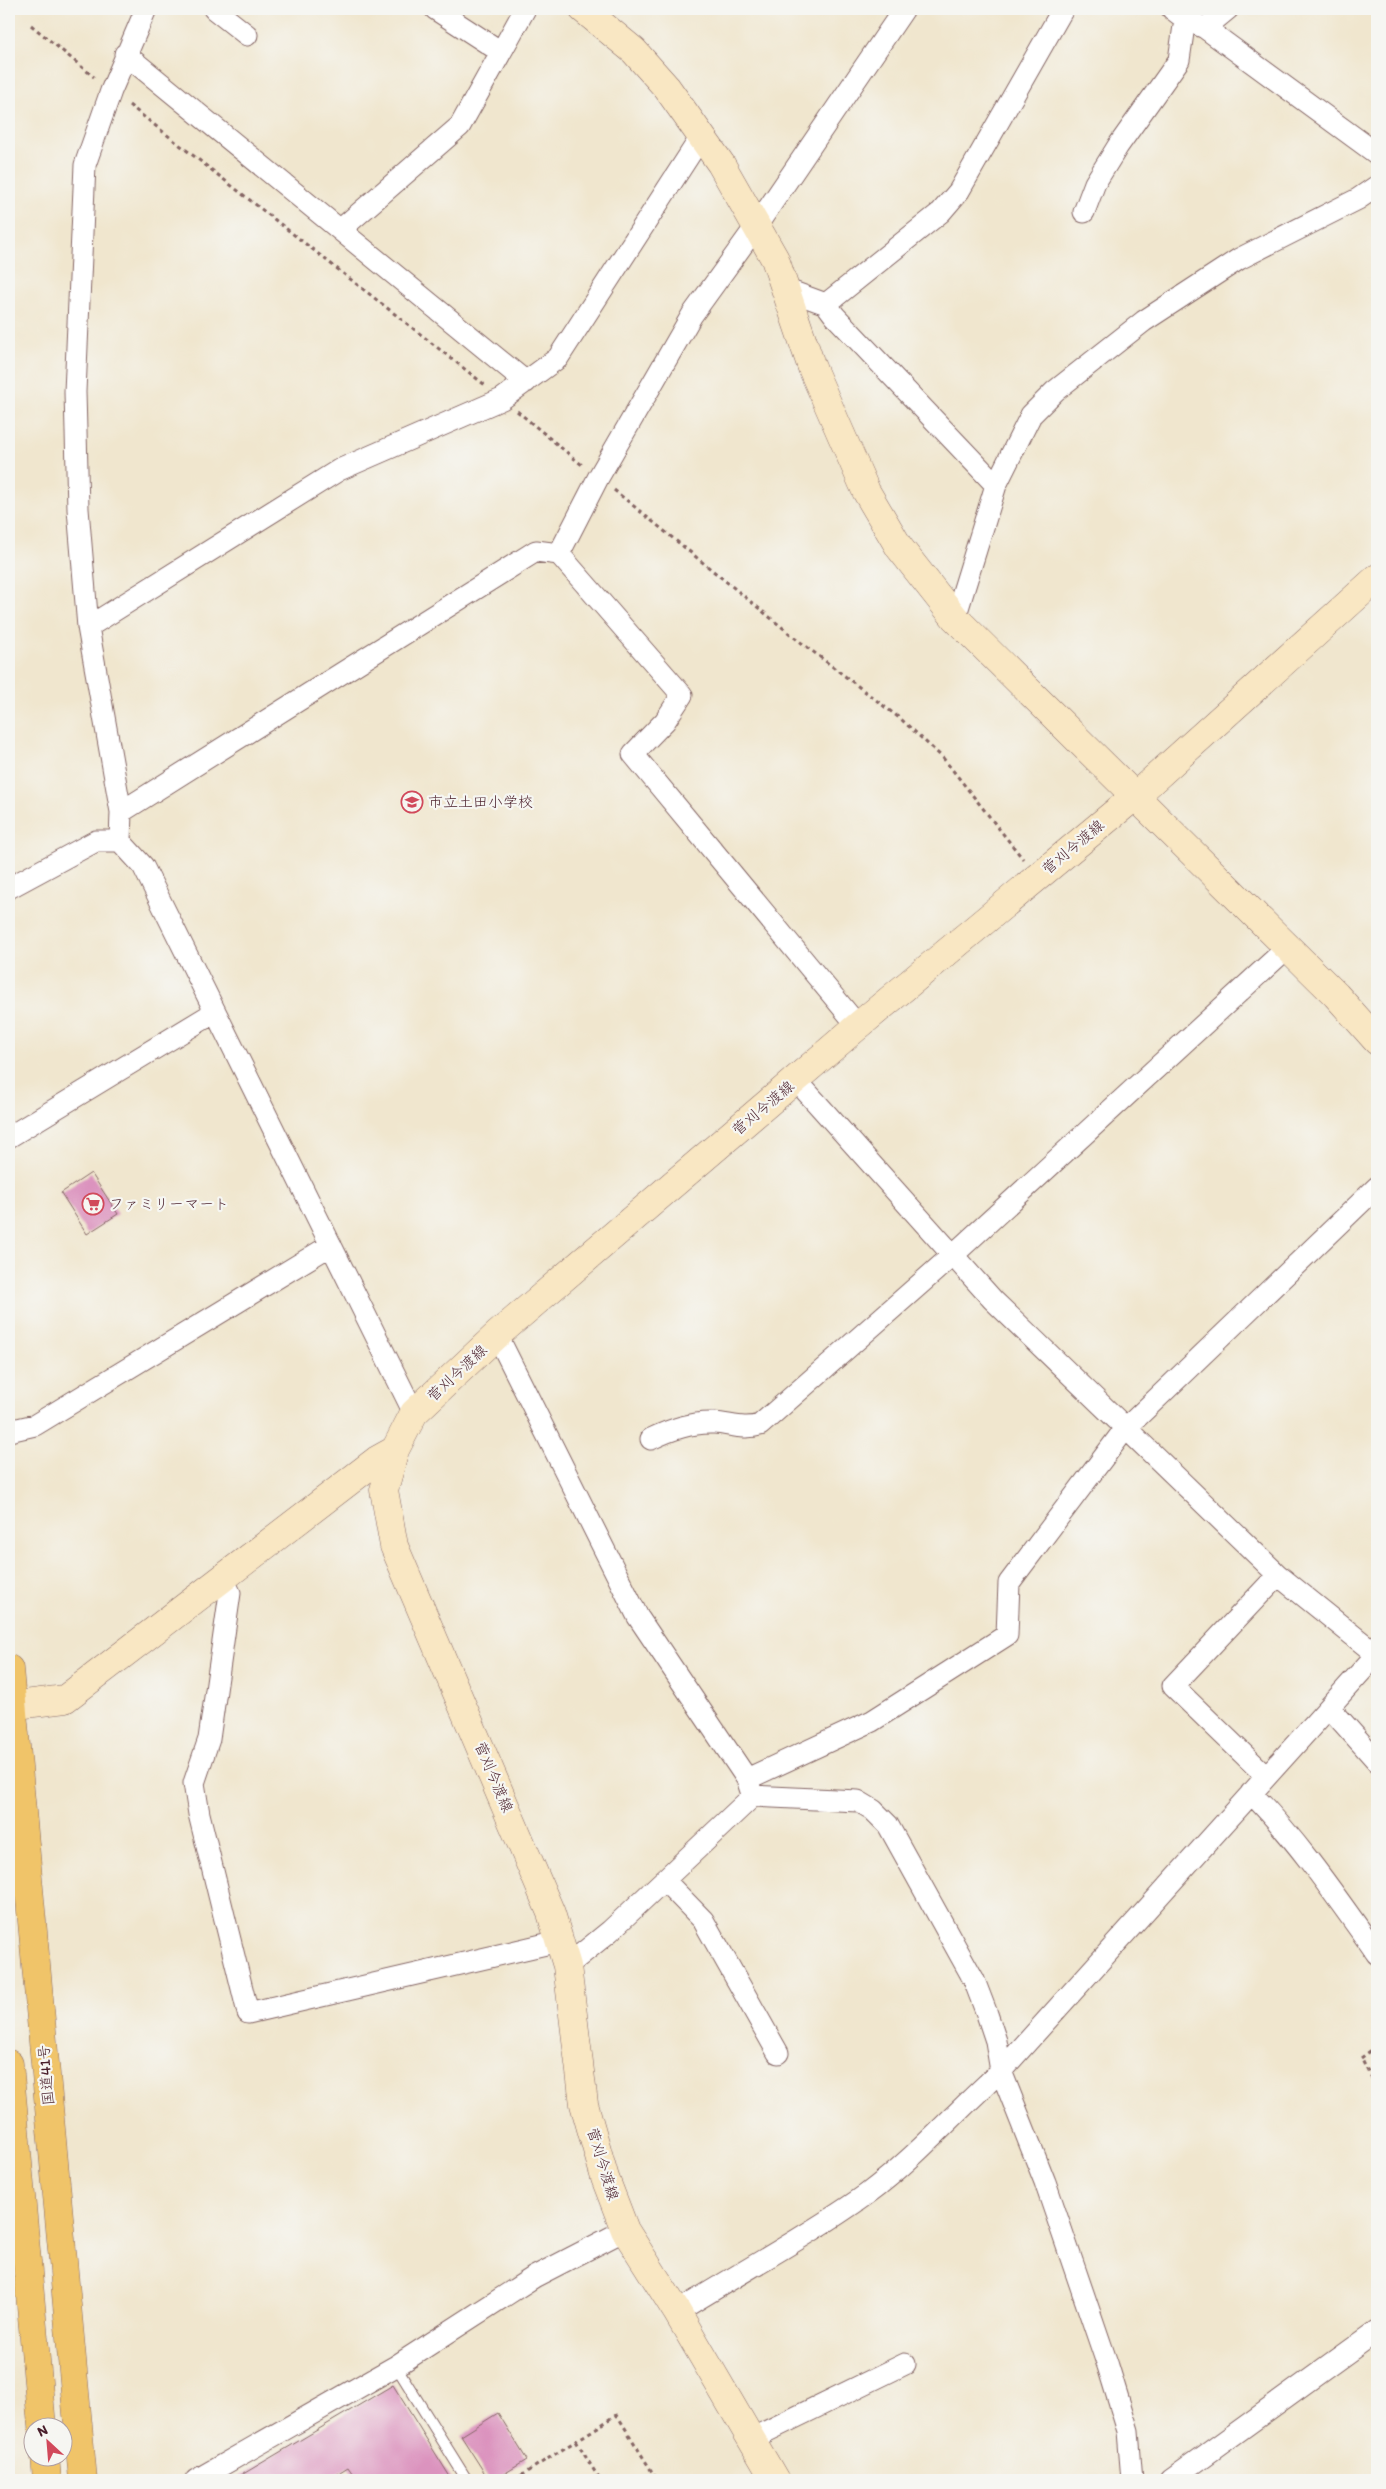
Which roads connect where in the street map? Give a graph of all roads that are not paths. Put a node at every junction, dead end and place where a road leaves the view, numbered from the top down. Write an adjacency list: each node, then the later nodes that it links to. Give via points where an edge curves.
1 (146, 9): 13 (street)
2 (214, 9): 11 (street)
3 (435, 9): 12 (street)
4 (525, 9): 12 (street)
5 (583, 9): 14 (main road, via 634,51)
6 (904, 9): 18 (street)
7 (1064, 9): 21 (street, via 959,190 942,212)
8 (1228, 9): 10 (street)
9 (1179, 14): 10 (street); 17 (street, via 1179,60 1118,146 1095,183)
10 (1205, 28): 15 (street)
11 (247, 35)
12 (501, 52): 19 (street, via 460,126)
13 (125, 54): 19 (street); 27 (street, via 86,165 75,412 78,509)
14 (701, 136): 18 (main road); 22 (street, via 558,358)
15 (1377, 154)
16 (1377, 186): 23 (street, via 1358,199 1240,259 1144,321 1055,391 1031,415)
17 (1084, 212)
18 (757, 225): 20 (main road, via 775,259); 24 (street, via 692,315 598,478)
19 (340, 230): 22 (street)
20 (785, 289): 21 (street); 26 (main road, via 812,368 866,491 899,547)
21 (826, 304): 23 (street)
22 (526, 382): 27 (street, via 502,398 339,470)
23 (996, 485): 26 (street)
24 (559, 554): 29 (street, via 536,551); 34 (street, via 682,695 665,721 633,754)
25 (1377, 578): 28 (main road, 菅刈今渡線)
26 (955, 618): 28 (main road)
27 (88, 627): 29 (street)
28 (1134, 797): 32 (main road); 34 (main road, 菅刈今渡線)
29 (121, 812): 30 (street)
30 (120, 841): 31 (street, via 96,841); 33 (street, via 143,866)
31 (9, 888)
32 (1288, 946): 35 (main road); 40 (street)
33 (215, 1012): 37 (street); 39 (street)
34 (858, 1026): 36 (main road, 菅刈今渡線)
35 (1377, 1041)
36 (796, 1080): 40 (street); 41 (main road, 菅刈今渡線)
37 (9, 1137)
38 (1377, 1187): 43 (street)
39 (331, 1246): 42 (street); 44 (street, via 36,1425)
40 (953, 1255): 43 (street, via 993,1300); 45 (street, via 760,1425 748,1428 714,1423 678,1426)
41 (497, 1335): 42 (main road, 菅刈今渡線); 55 (street, via 638,1617)
42 (414, 1413): 46 (main road, 菅刈今渡線)
43 (1125, 1429): 47 (street); 55 (street, via 1009,1583 1007,1635 872,1721)
44 (9, 1431)
45 (651, 1439)
46 (395, 1450): 48 (main road, via 377,1460); 58 (main road, 菅刈今渡線, via 384,1490 394,1546 551,1913)
47 (1278, 1575): 49 (street); 54 (street, via 1174,1686)
48 (223, 1578): 51 (main road, via 65,1699); 58 (street, via 230,1593 209,1739 194,1783 248,2013)
49 (1377, 1654): 52 (street)
50 (9, 1669): 51 (highway, 国道41号)
51 (11, 1706): 72 (highway, 国道41号)
52 (1329, 1707): 53 (street); 54 (street)
53 (1377, 1761)
54 (1266, 1776): 56 (street)
55 (750, 1787): 57 (street); 62 (street, via 858,1800 888,1825 974,1980 996,2042)
56 (1251, 1793): 59 (street, via 1279,1821 1314,1865); 62 (street)
57 (664, 1880): 58 (street, via 610,1931); 60 (street, via 703,1920)
58 (563, 1954): 63 (main road, 菅刈今渡線, via 584,2104 605,2178)
59 (1377, 1954)
60 (778, 2053)
61 (9, 2064): 68 (highway)
62 (1002, 2072): 64 (street, via 867,2194); 76 (street, via 1045,2182 1108,2366 1128,2431)
63 (625, 2230): 64 (main road, 菅刈今渡線); 67 (street, via 534,2277)
64 (676, 2312): 69 (main road, 菅刈今渡線)
65 (1377, 2331): 77 (street)
66 (905, 2364): 69 (street)
67 (396, 2366): 73 (street); 74 (lane)
68 (41, 2416)
69 (751, 2439): 75 (main road, 菅刈今渡線)
70 (46, 2466): 71 (highway)
71 (47, 2480)
72 (83, 2480)
73 (196, 2480)
74 (468, 2480)
75 (775, 2480)
76 (1132, 2480)
77 (1171, 2480)

